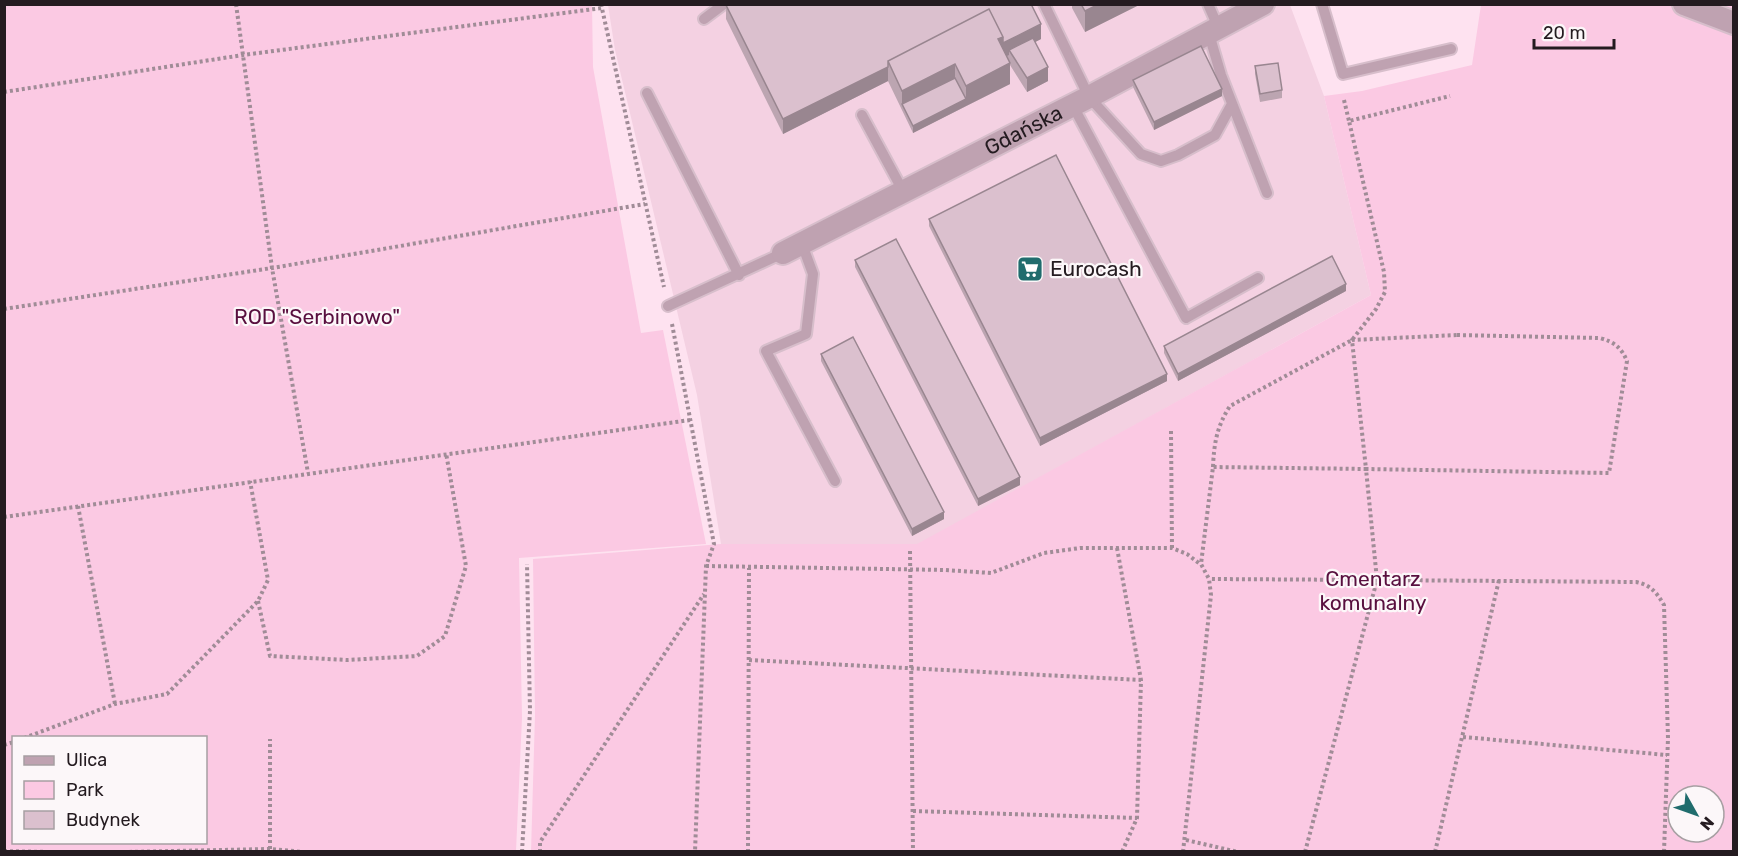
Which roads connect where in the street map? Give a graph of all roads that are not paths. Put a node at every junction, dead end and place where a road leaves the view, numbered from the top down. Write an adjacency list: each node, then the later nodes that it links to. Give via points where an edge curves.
1 (724, 4): 7 (lane)
2 (1044, 4): 12 (lane)
3 (1208, 4): 9 (lane)
4 (1263, 4): 9 (street, Gdańska)
5 (1322, 4): 10 (lane, via 1343,74)
6 (1684, 4): 8 (street)
7 (704, 19)
8 (1734, 23)
9 (1214, 32): 12 (street, Gdańska); 13 (lane)
10 (1451, 49)
11 (646, 93): 18 (lane)
12 (1081, 101): 13 (lane, via 1141,154 1161,161 1215,135); 15 (street, Gdańska); 19 (lane, via 1186,318)
13 (1232, 104): 16 (lane)
14 (862, 115): 15 (lane)
15 (903, 191): 17 (street, Gdańska)
16 (1266, 193)
17 (792, 249): 18 (lane); 21 (lane, via 813,274 806,334 766,351)
18 (739, 275): 20 (lane)
19 (1258, 278)
20 (668, 306)
21 (835, 481)

